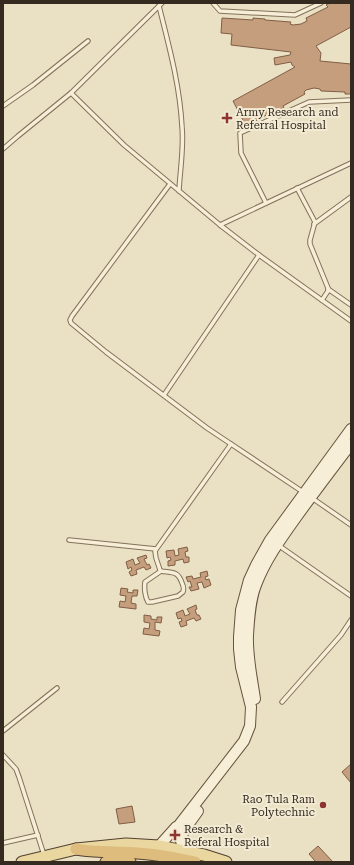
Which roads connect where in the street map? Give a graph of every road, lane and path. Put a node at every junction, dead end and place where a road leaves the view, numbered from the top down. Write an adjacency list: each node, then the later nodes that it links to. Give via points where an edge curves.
1 (213, 3): 2 (lane, via 220,12 295,15)
2 (321, 3)
3 (160, 5): 5 (lane); 12 (lane, via 182,116)
4 (88, 41): 7 (lane)
5 (71, 93): 8 (lane); 10 (lane, via 124,145)
6 (351, 100): 14 (lane, via 309,102 240,133 241,153)
7 (3, 106)
8 (3, 150)
9 (351, 163): 11 (lane)
10 (170, 184): 12 (lane); 22 (lane, via 70,320 106,352)
11 (297, 188): 14 (lane); 15 (lane)
12 (179, 191): 16 (lane)
13 (351, 197): 15 (lane)
14 (266, 203): 16 (lane)
15 (314, 224): 18 (lane, via 310,242)
16 (220, 225): 17 (lane)
17 (259, 255): 19 (lane); 22 (lane)
18 (328, 289): 19 (lane); 20 (lane)
19 (322, 300): 21 (lane)
20 (351, 305)
21 (351, 321)
22 (164, 395): 24 (lane)
23 (351, 429): 26 (main road)
24 (231, 444): 26 (lane); 30 (lane)
25 (351, 444): 26 (main road)
26 (307, 495): 27 (lane); 29 (main road)
27 (351, 525)
28 (69, 540): 30 (lane)
29 (273, 542): 32 (lane); 38 (main road, via 256,565 241,610 240,659 253,710 250,726 244,741 226,769)
30 (156, 549): 31 (lane, via 155,554)
31 (161, 571): 31 (lane, via 179,575 183,592 178,596 148,602 145,582)
32 (351, 596)
33 (351, 620): 35 (lane, via 341,635)
34 (57, 688): 36 (lane)
35 (282, 702)
36 (3, 731)
37 (3, 755): 39 (lane, via 16,769)
38 (181, 829): 41 (main road); 43 (main road, via 181,841)
39 (38, 835): 40 (lane); 44 (lane)
40 (3, 843)
41 (159, 846): 42 (main road, via 126,844); 43 (main road)
42 (76, 849): 44 (main road); 45 (highway)
43 (185, 851): 49 (main road)
44 (44, 856): 46 (main road)
45 (105, 857): 47 (highway); 48 (highway, via 116,852 160,855)
46 (22, 862)
47 (130, 862)
48 (195, 862)
49 (226, 862)

